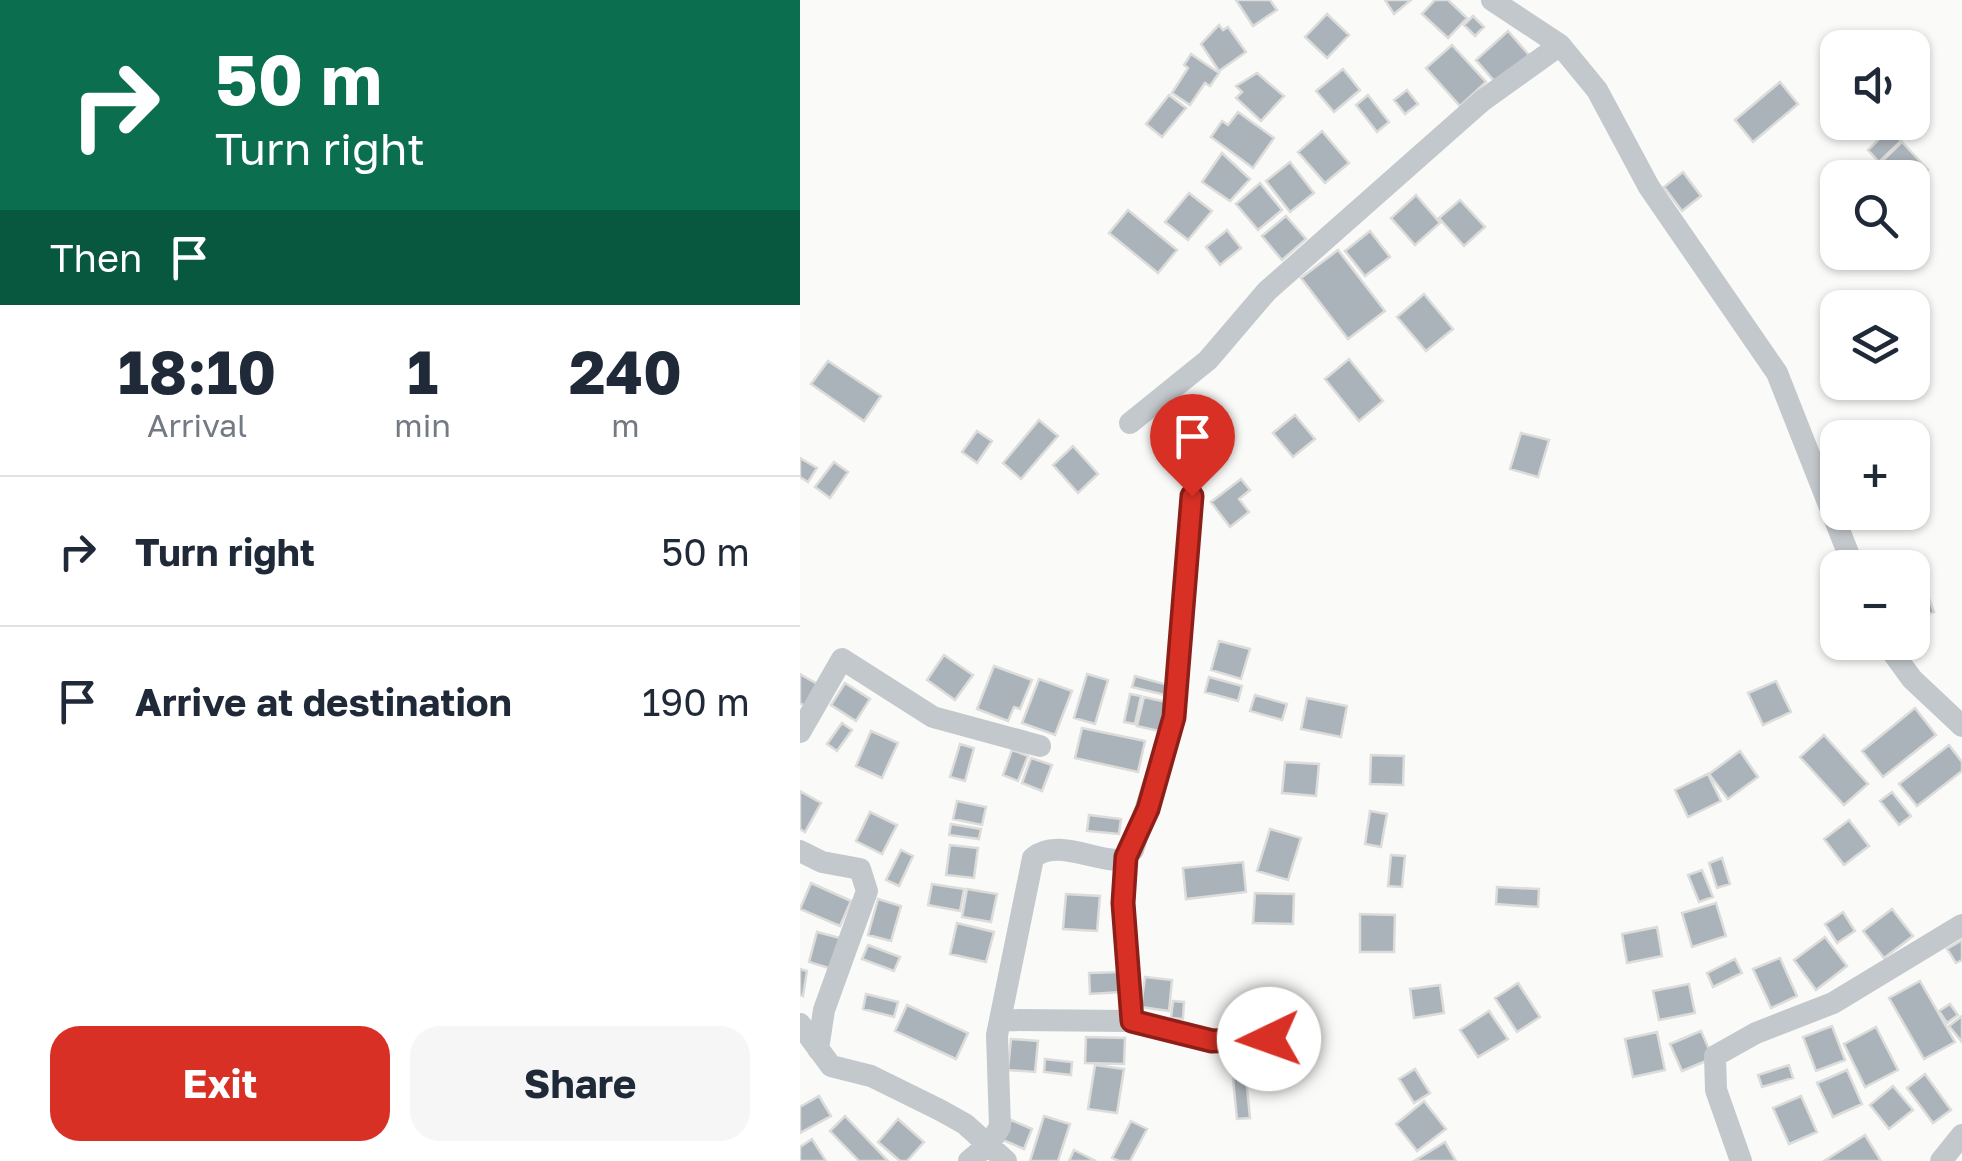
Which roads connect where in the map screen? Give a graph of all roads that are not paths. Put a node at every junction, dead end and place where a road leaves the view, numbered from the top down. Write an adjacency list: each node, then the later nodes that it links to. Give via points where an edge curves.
1 (1492, 0): 2 (street)
2 (1560, 45): 3 (street, via 1482,101 1267,291 1208,360); 5 (street, via 1597,90 1649,188 1777,373)
3 (1130, 423)
4 (1192, 496): 11 (street, via 1174,717 1148,809)
5 (1847, 550)
6 (1898, 660): 7 (street)
7 (1962, 726)
8 (800, 732): 9 (street, via 842,659 934,717)
9 (1040, 746)
10 (800, 850): 17 (street, via 860,869 867,879 824,1010)
11 (1126, 857): 13 (street, via 1114,861 1068,850 1033,858); 14 (street)
12 (1962, 925): 20 (street, via 1833,1003 1716,1056 1716,1090)
13 (1001, 1020): 14 (street); 18 (street)
14 (1132, 1021): 16 (street, via 1212,1041)
15 (800, 1024): 17 (street)
16 (1269, 1039)
17 (818, 1049): 18 (street, via 831,1066 884,1082 965,1124)
18 (998, 1153): 19 (street)
19 (969, 1161)
20 (1741, 1161)

